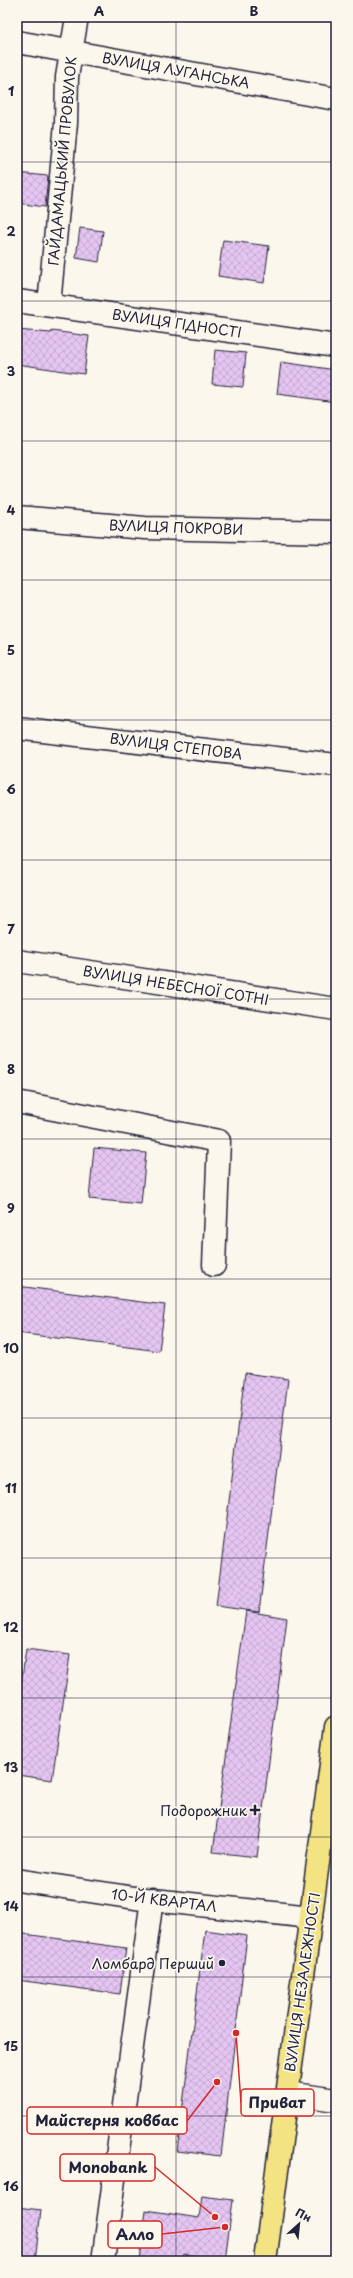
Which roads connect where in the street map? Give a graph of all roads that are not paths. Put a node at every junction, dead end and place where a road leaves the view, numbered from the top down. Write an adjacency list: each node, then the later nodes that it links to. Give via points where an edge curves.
1 (77, 17): 3 (street, ГАЙДАМАЦЬКИЙ ПРОВУЛОК)
2 (17, 42): 3 (street, ВУЛИЦЯ ЛУГАНСЬКА)
3 (70, 52): 4 (street, ВУЛИЦЯ ЛУГАНСЬКА); 6 (street, ГАЙДАМАЦЬКИЙ ПРОВУЛОК)
4 (336, 99)
5 (17, 301): 6 (street, ВУЛИЦЯ ГІДНОСТІ)
6 (49, 305): 7 (street, ВУЛИЦЯ ГІДНОСТІ)
7 (336, 346)
8 (17, 517): 9 (street, ВУЛИЦЯ ПОКРОВИ, via 145,528)
9 (336, 532)
10 (17, 728): 11 (street, ВУЛИЦЯ СТЕПОВА)
11 (336, 765)
12 (17, 961): 13 (street, ВУЛИЦЯ НЕБЕСНОЇ СОТНІ)
13 (336, 1009)
14 (17, 1102): 15 (street, via 219,1142)
15 (214, 1265)
16 (336, 1727): 17 (main road, ВУЛИЦЯ НЕЗАЛЕЖНОСТІ)
17 (332, 1795): 20 (main road, ВУЛИЦЯ НЕЗАЛЕЖНОСТІ)
18 (17, 1880): 19 (street, 10-Й КВАРТАЛ)
19 (152, 1899): 20 (street, 10-Й КВАРТАЛ); 23 (street)
20 (311, 1917): 21 (main road, ВУЛИЦЯ НЕЗАЛЕЖНОСТІ)
21 (288, 2093): 22 (street); 24 (main road, ВУЛИЦЯ НЕЗАЛЕЖНОСТІ)
22 (336, 2100)
23 (103, 2261)
24 (265, 2261)

